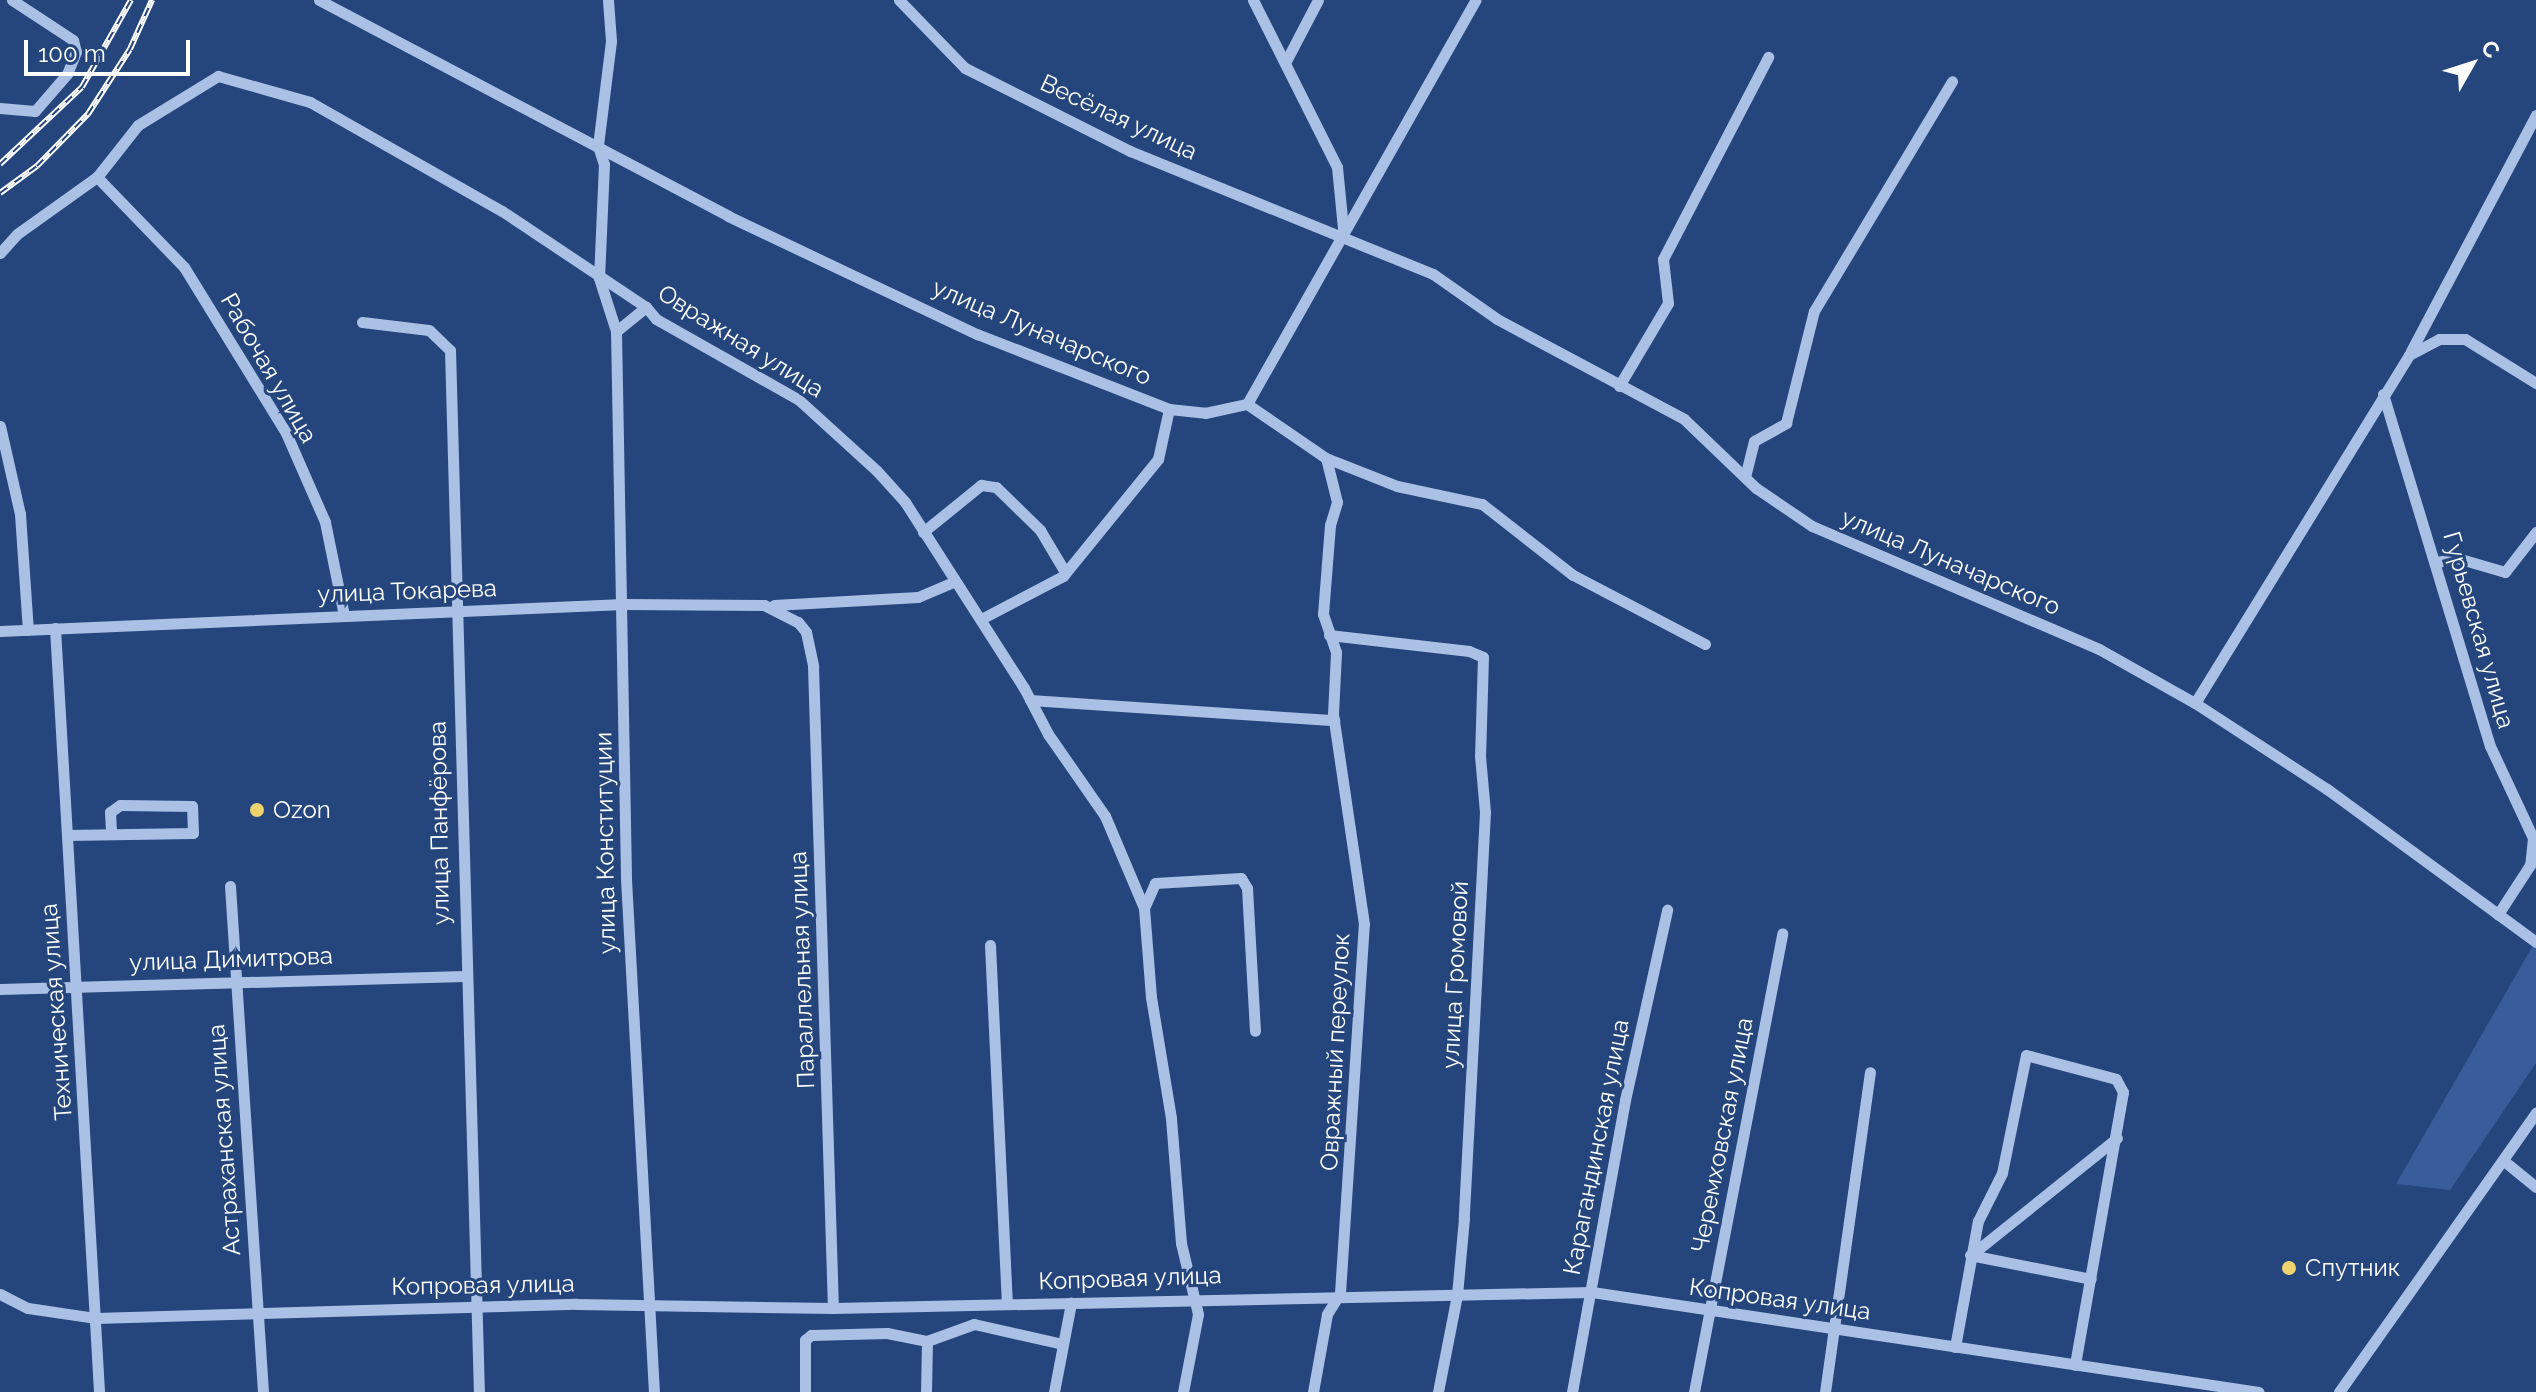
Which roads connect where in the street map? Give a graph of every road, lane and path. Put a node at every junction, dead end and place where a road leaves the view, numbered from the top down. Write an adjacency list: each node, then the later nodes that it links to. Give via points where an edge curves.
1 (12, 0): 11 (street, via 73,40 76,52 67,74 35,111)
2 (319, 0): 13 (street, улица Луначарского)
3 (608, 0): 13 (street, via 611,41)
4 (899, 0): 15 (street, Весёлая улица, via 965,68 1130,151)
5 (1253, 0): 9 (street)
6 (1318, 0): 9 (street)
7 (1476, 0): 15 (street)
8 (1768, 57): 23 (street, via 1663,259 1668,303)
9 (1285, 63): 15 (street, via 1337,167)
10 (1952, 81): 29 (street, via 1814,311 1786,423 1754,441)
11 (4, 110)
12 (2536, 115): 21 (street)
13 (598, 146): 17 (street, via 604,164); 26 (street, улица Луначарского, via 728,216 977,334)
14 (97, 177): 16 (street, via 17,234); 17 (street, Овражная улица, via 154,113 218,76 229,78 310,102 502,211); 38 (street, Рабочая улица, via 184,267 286,433 325,522)
15 (1344, 238): 23 (street, улица Луначарского, via 1433,274 1497,319); 25 (street)
16 (0, 253)
17 (599, 278): 18 (street, Овражная улица); 20 (street, улица Конституции)
18 (646, 307): 20 (street); 30 (street, Овражная улица, via 656,319 799,400 829,424 905,502)
19 (362, 322): 37 (street, улица Панфёрова, via 429,330 450,350)
20 (616, 331): 35 (street, улица Конституции)
21 (2409, 355): 22 (street, via 2439,339 2465,339); 24 (street)
22 (2536, 383)
23 (1619, 386): 29 (street, улица Луначарского, via 1684,419)
24 (2383, 394): 32 (street, Гурьевская улица); 47 (street)
25 (1247, 404): 26 (street, улица Луначарского, via 1205,413); 28 (street)
26 (1169, 409): 33 (street, via 1158,459)
27 (0, 426): 41 (street, via 20,514)
28 (1326, 458): 44 (street, Овражный переулок, via 1337,502 1325,585); 45 (street, via 1397,486 1482,504 1573,575)
29 (1745, 477): 47 (street, улица Луначарского, via 1812,526 2099,649)
30 (923, 532): 33 (street, via 981,485 996,487 1040,530); 34 (street, Овражная улица)
31 (2536, 532): 32 (street, via 2505,572 2457,558)
32 (2437, 562): 49 (street, Гурьевская улица, via 2490,746)
33 (1065, 572): 39 (street)
34 (954, 582): 36 (street, via 918,597 872,603); 39 (street, Овражная улица)
35 (623, 604): 36 (street, улица Токарева); 37 (street, улица Токарева); 79 (street, улица Конституции, via 626,879)
36 (764, 605): 43 (street, улица Токарева, via 798,622)
37 (455, 611): 38 (street, улица Токарева); 59 (street, улица Панфёрова)
38 (344, 615): 40 (street, улица Токарева)
39 (981, 619): 46 (street, Овражная улица)
40 (55, 628): 41 (street, улица Токарева); 51 (street, Техническая улица)
41 (28, 630): 42 (street, улица Токарева)
42 (0, 631)
43 (806, 632): 80 (street, Параллельная улица, via 813,666 822,886)
44 (1329, 635): 48 (street, Овражный переулок, via 1336,652); 74 (street, улица Громовой, via 1483,657 1480,756 1485,812)
45 (1705, 644)
46 (1030, 700): 48 (street); 53 (street, Овражная улица, via 1105,816)
47 (2195, 703): 55 (street, улица Луначарского, via 2327,789)
48 (1333, 717): 72 (street, Овражный переулок, via 1364,924)
49 (2532, 822): 55 (street, Гурьевская улица, via 2530,865)
50 (111, 832): 50 (street, via 193,833 192,806 120,805 110,812); 51 (street)
51 (67, 835): 61 (street, Техническая улица)
52 (230, 886): 60 (street, Астраханская улица)
53 (1144, 908): 63 (street, via 1155,883 1241,878 1247,888); 75 (street, Овражная улица, via 1181,1243)
54 (1667, 910): 71 (street, Карагандинская улица, via 1625,1100)
55 (2498, 914): 57 (street, улица Луначарского)
56 (1782, 933): 81 (street, Черемховская улица)
57 (2536, 942)
58 (990, 945): 77 (street)
59 (464, 976): 60 (street, улица Димитрова); 78 (street, улица Панфёрова)
60 (235, 978): 61 (street, улица Димитрова); 82 (street, Астраханская улица)
61 (78, 988): 62 (street, улица Димитрова); 83 (street, Техническая улица)
62 (0, 989)
63 (1255, 1031)
64 (1870, 1072): 84 (street)
65 (2536, 1113): 67 (street)
66 (2117, 1138): 69 (street); 69 (street, via 2123,1092 2116,1079 2026,1055 2002,1173 1978,1221); 70 (street)
67 (2504, 1161): 68 (street); 103 (street)
68 (2536, 1187)
69 (1970, 1255): 70 (street); 87 (street)
70 (2091, 1279): 88 (street)
71 (1592, 1292): 74 (street, Копровая улица); 81 (street, Копровая улица); 99 (street, Карагандинская улица)
72 (1340, 1293): 74 (street, Копровая улица); 75 (street, Копровая улица); 97 (street, Овражный переулок, via 1327,1314)
73 (0, 1294): 83 (street, Копровая улица, via 28,1308)
74 (1457, 1295): 98 (street, улица Громовой)
75 (1197, 1297): 76 (street, Копровая улица); 96 (street)
76 (1071, 1303): 77 (street, Копровая улица); 86 (street)
77 (1007, 1304): 80 (street, Копровая улица)
78 (473, 1307): 79 (street, Копровая улица); 82 (street, Копровая улица); 91 (street, улица Панфёрова)
79 (647, 1307): 80 (street, Копровая улица); 92 (street, улица Конституции)
80 (833, 1308)
81 (1708, 1311): 84 (street, Копровая улица); 100 (street, Черемховская улица)
82 (258, 1312): 83 (street, Копровая улица); 90 (street, Астраханская улица)
83 (96, 1318): 89 (street, Техническая улица)
84 (1836, 1330): 87 (street, Копровая улица); 101 (street)
85 (927, 1341): 86 (street, via 974,1324); 93 (street, via 887,1333 811,1335 805,1340); 94 (street)
86 (1063, 1344): 95 (street)
87 (1955, 1347): 88 (street, Копровая улица)
88 (2075, 1365): 102 (street, Копровая улица)
89 (99, 1392)
90 (263, 1392)
91 (479, 1392)
92 (654, 1392)
93 (805, 1392)
94 (926, 1392)
95 (1054, 1392)
96 (1183, 1392)
97 (1313, 1392)
98 (1438, 1392)
99 (1572, 1392)
100 (1694, 1392)
101 (1825, 1392)
102 (2259, 1392)
103 (2339, 1392)

